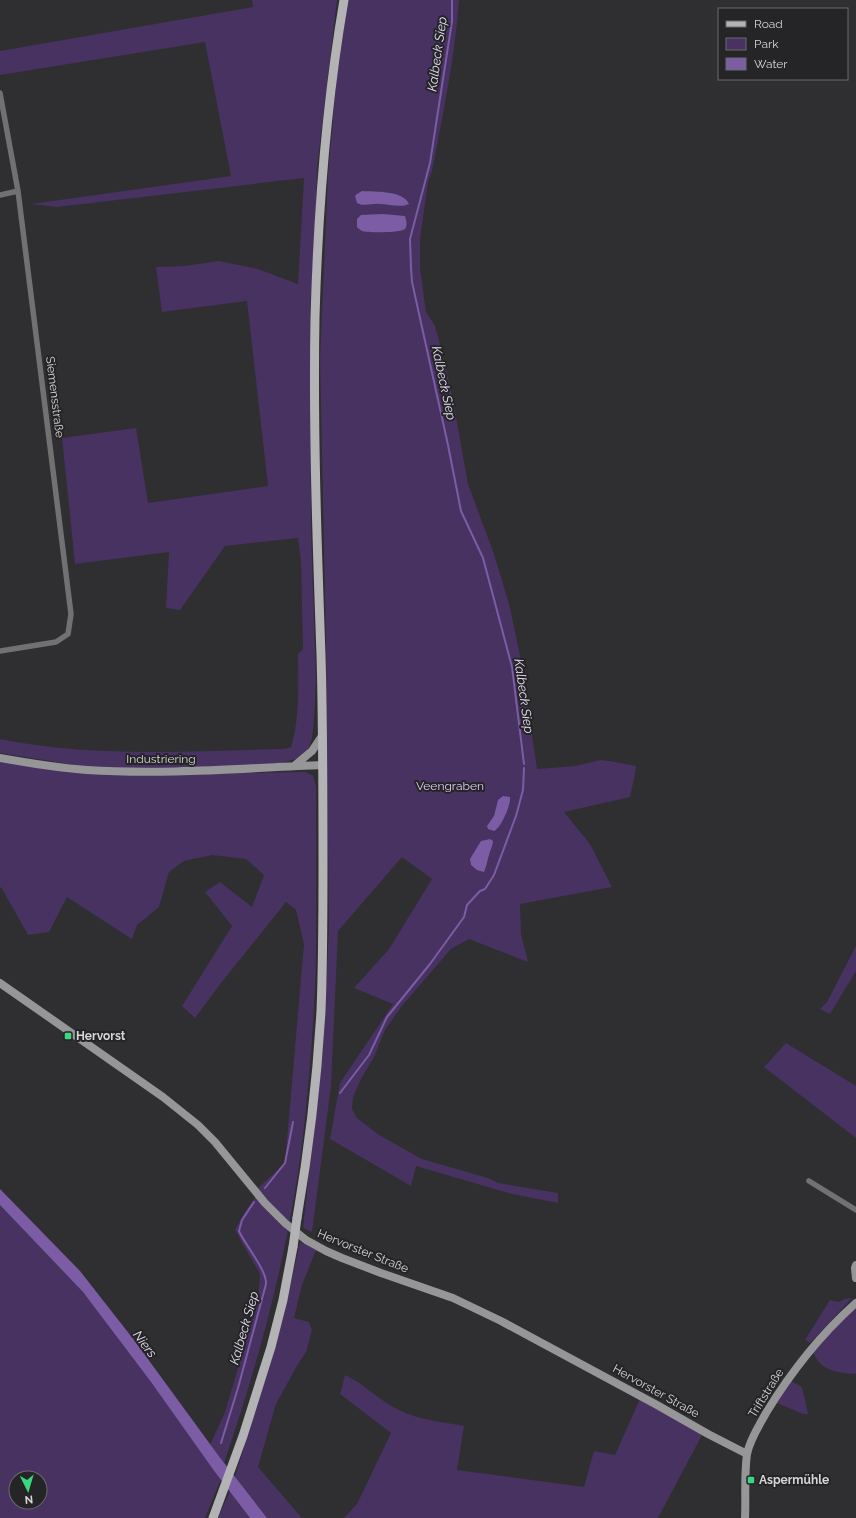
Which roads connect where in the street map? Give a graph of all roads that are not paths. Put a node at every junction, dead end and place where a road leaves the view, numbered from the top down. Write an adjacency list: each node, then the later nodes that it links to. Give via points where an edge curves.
1 (344, 0): 6 (main road, via 323,163 315,319)
2 (0, 93): 3 (street, Siemensstraße)
3 (18, 191): 4 (street); 5 (street, Siemensstraße, via 71,614 68,634 56,642)
4 (0, 195)
5 (0, 651)
6 (322, 736): 8 (main road); 9 (street, via 312,751)
7 (0, 758): 9 (street, Industriering, via 120,772)
8 (322, 765): 9 (street, Industriering); 17 (main road, bridge, via 320,1012 310,1135 298,1218 273,1340 243,1436)
9 (294, 766)
10 (0, 983): 16 (street, Hervorster Straße, via 163,1097 198,1125 265,1203 285,1224 306,1240 348,1260 453,1298 502,1321)
11 (809, 1181): 12 (street)
12 (856, 1210)
13 (856, 1265): 14 (street)
14 (856, 1278)
15 (856, 1303): 16 (street, Triftstraße, via 836,1320 789,1377 756,1430)
16 (747, 1454): 18 (street, Triftstraße)
17 (213, 1518)
18 (745, 1518)

